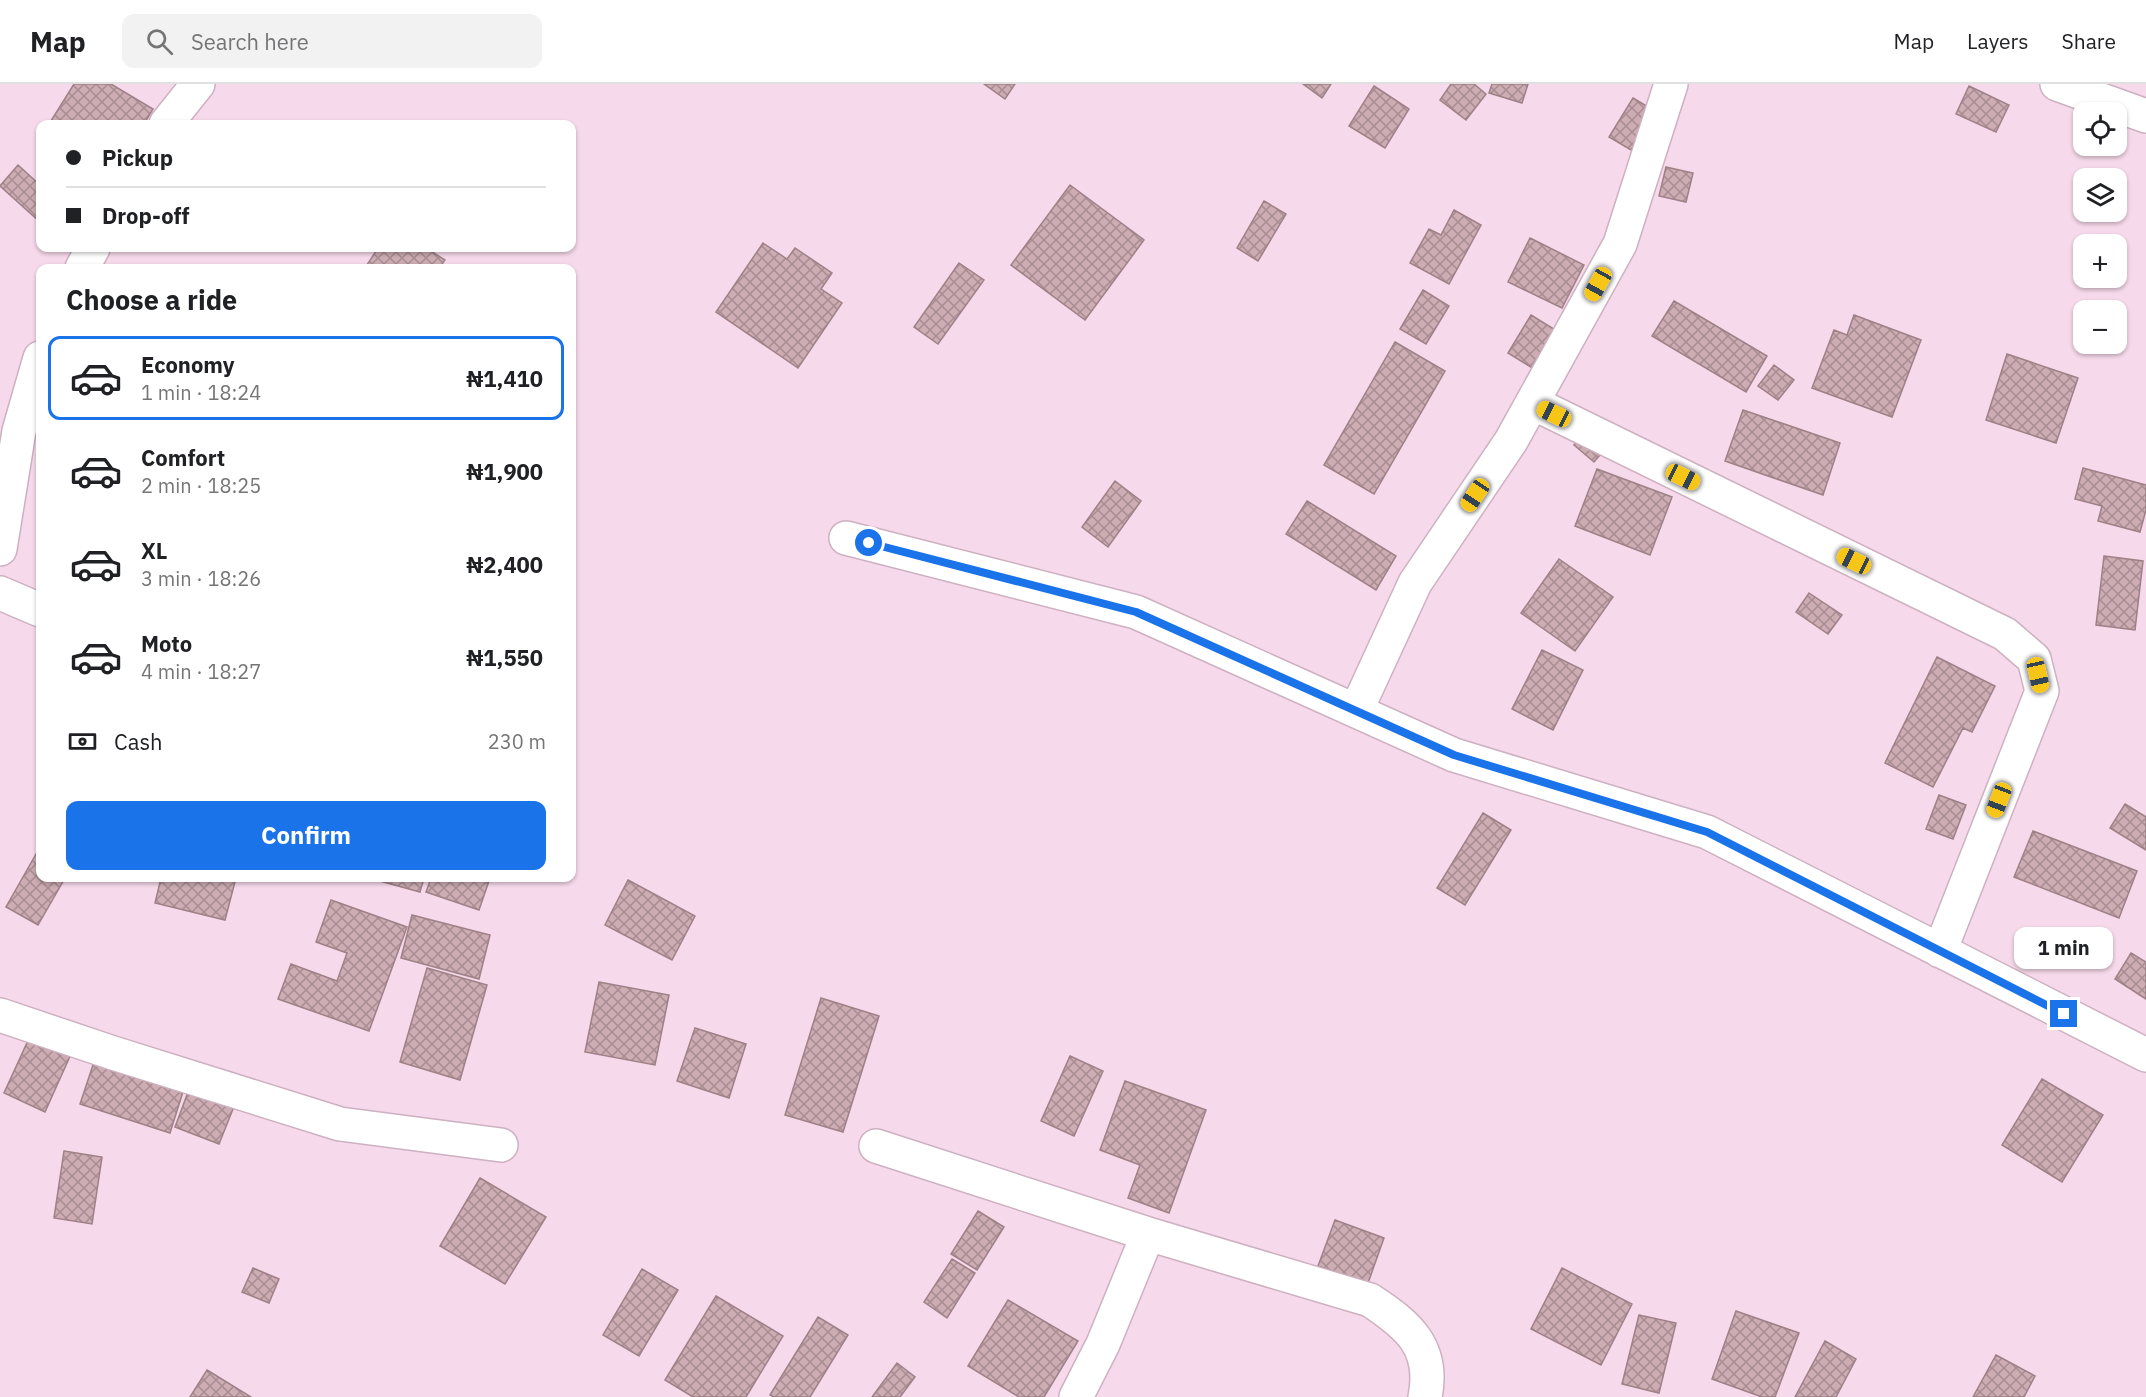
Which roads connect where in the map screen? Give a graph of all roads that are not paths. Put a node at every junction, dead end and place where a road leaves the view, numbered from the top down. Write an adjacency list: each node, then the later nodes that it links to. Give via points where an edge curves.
1 (198, 84): 5 (street)
2 (1671, 84): 7 (street, via 1620,244)
3 (2057, 84): 4 (street)
4 (2146, 116)
5 (169, 120)
6 (36, 367): 8 (street)
7 (1533, 403): 13 (street, via 1415,583); 14 (street, via 2004,634 2034,658 2042,692)
8 (10, 429): 10 (street)
9 (846, 538): 13 (street, via 1136,612)
10 (0, 549)
11 (0, 593): 12 (street)
12 (36, 608)
13 (1356, 711): 14 (street, via 1454,755 1707,832)
14 (1940, 951): 16 (street)
15 (0, 1015): 17 (street, via 340,1124)
16 (2146, 1055)
17 (501, 1145)
18 (876, 1146): 19 (street)
19 (1148, 1233): 20 (street, via 1103,1344); 21 (street, via 1370,1300 1400,1320 1423,1349 1428,1383)
20 (1076, 1397)
21 (1425, 1397)

